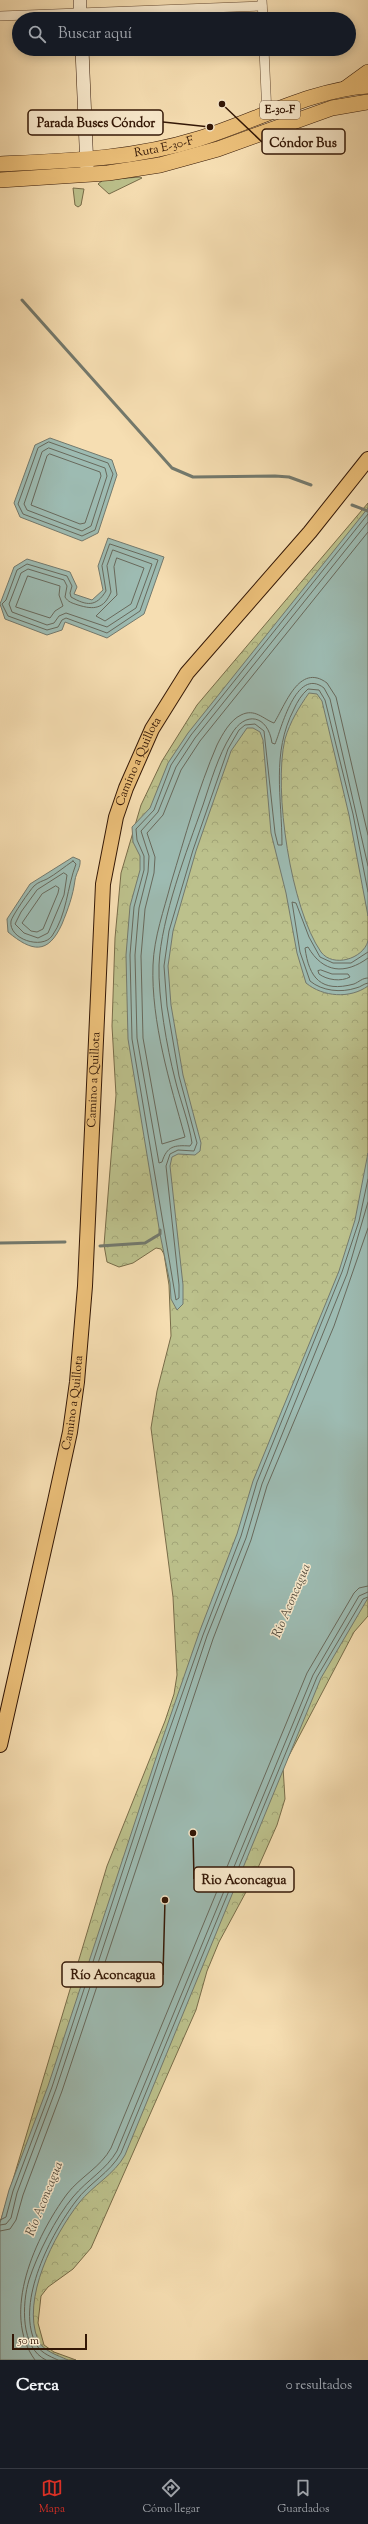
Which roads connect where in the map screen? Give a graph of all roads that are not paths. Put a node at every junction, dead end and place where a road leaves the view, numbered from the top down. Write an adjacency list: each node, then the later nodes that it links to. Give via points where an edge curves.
1 (262, 3): 2 (street)
2 (80, 11): 3 (street)
3 (64, 12)
4 (12, 15): 5 (street)
5 (0, 16)
6 (82, 56): 15 (main road)
7 (264, 56): 14 (street)
8 (368, 72): 10 (highway)
9 (368, 86): 10 (highway, Ruta E-30-F / E-30-F)
10 (346, 88): 14 (highway, Ruta E-30-F / E-30-F)
11 (368, 102): 12 (highway, Ruta E-30-F / E-30-F)
12 (332, 108): 13 (highway); 17 (highway, Ruta E-30-F / E-30-F, via 186,159 143,168)
13 (368, 113)
14 (267, 115): 15 (highway, Ruta E-30-F / E-30-F, via 183,143 140,153)
15 (86, 159): 16 (highway, Ruta E-30-F / E-30-F); 17 (main road)
16 (0, 164)
17 (87, 174): 18 (highway, Ruta E-30-F / E-30-F)
18 (0, 180)
19 (368, 449): 21 (main road, Camino a Quillota)
20 (368, 459): 21 (main road, Camino a Quillota)
21 (349, 484): 22 (main road, Camino a Quillota, via 187,673 152,729 116,817 103,884 85,1286 77,1382 70,1432)
22 (0, 1745)

